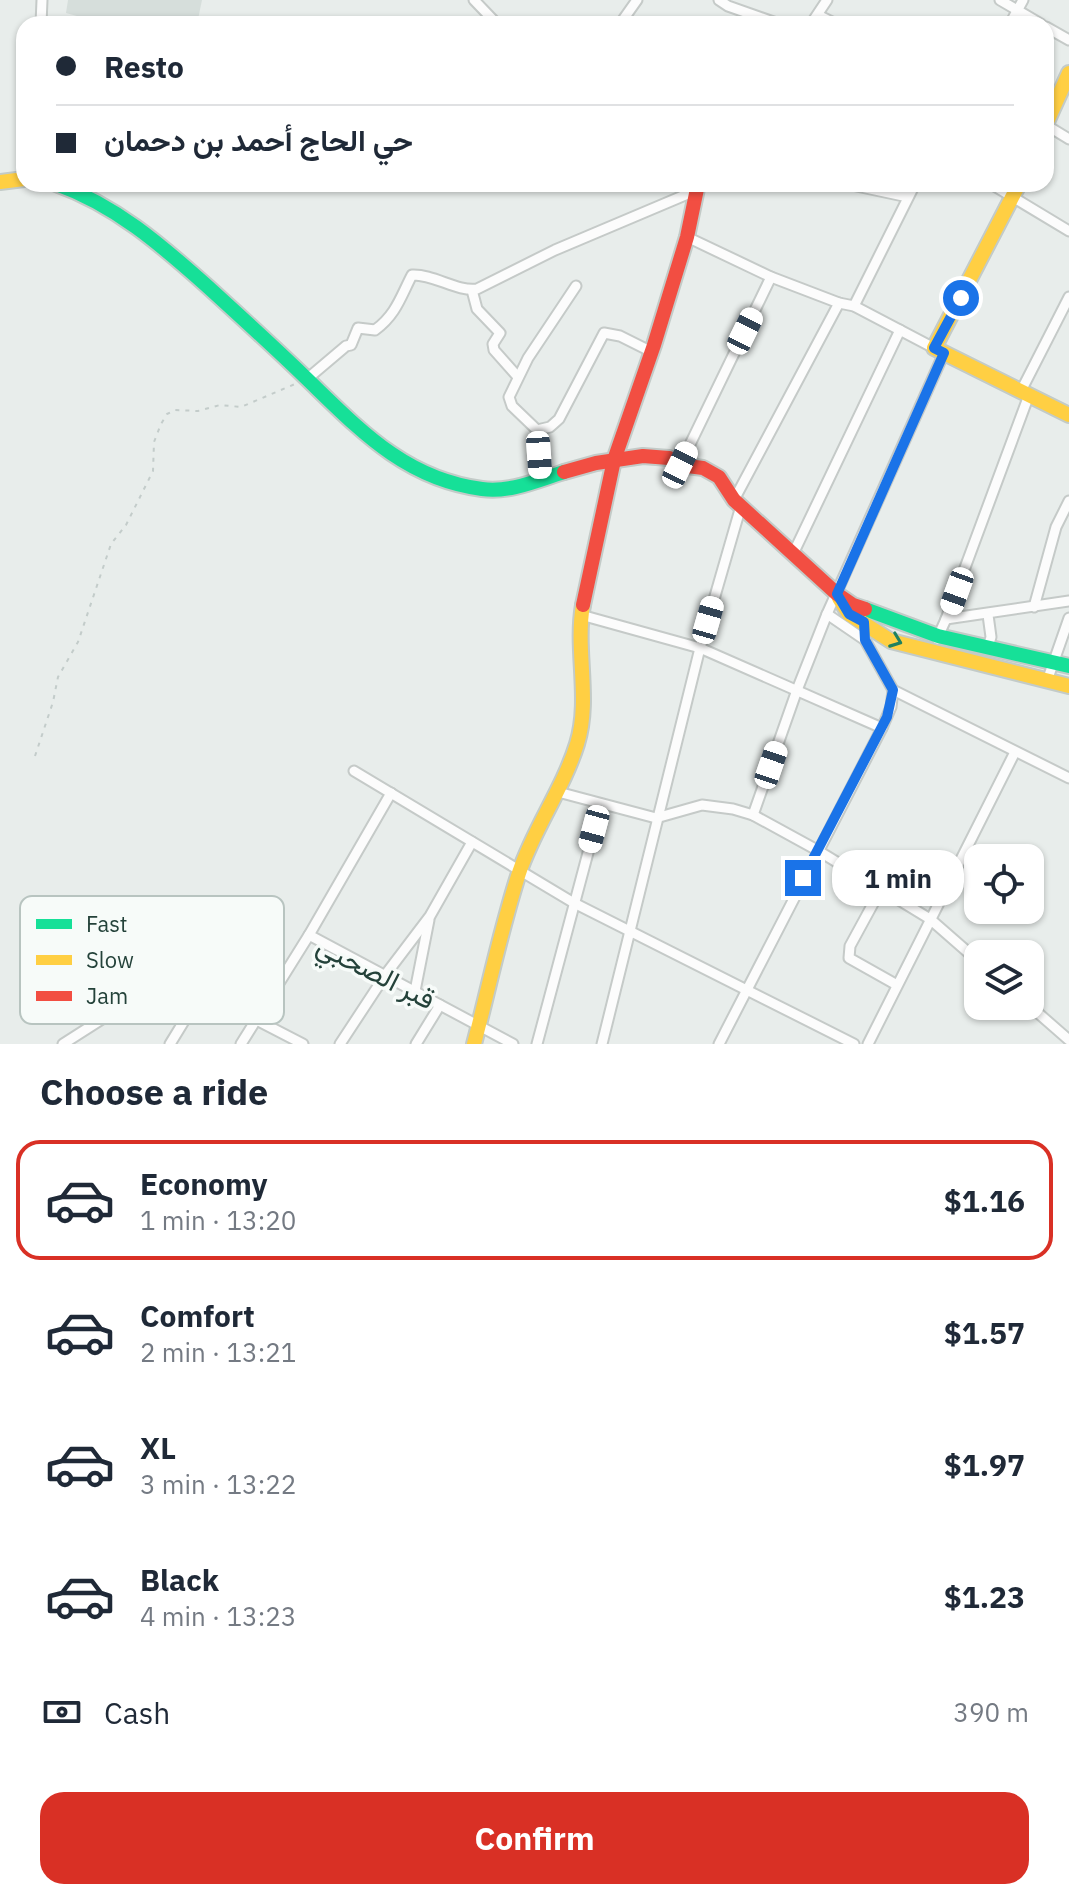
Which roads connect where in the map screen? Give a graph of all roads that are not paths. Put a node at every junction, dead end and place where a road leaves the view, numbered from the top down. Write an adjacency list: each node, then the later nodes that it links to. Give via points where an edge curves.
1 (474, 0): 6 (street)
2 (719, 0): 7 (street)
3 (1000, 0): 5 (street)
4 (1023, 0): 5 (street)
5 (1018, 10): 8 (street); 9 (street)
6 (489, 16)
7 (756, 16)
8 (1015, 16)
9 (1028, 16)
10 (1069, 73): 11 (street)
11 (1054, 107)
12 (78, 192): 33 (street, via 136,224)
13 (687, 192): 25 (street)
14 (697, 192): 22 (street)
15 (885, 192): 19 (street)
16 (911, 192): 19 (street)
17 (1004, 192): 20 (street)
18 (1016, 192): 20 (street)
19 (908, 197): 28 (street)
20 (1013, 198): 21 (street); 30 (street)
21 (1069, 231)
22 (687, 237): 23 (street); 31 (street)
23 (771, 277): 27 (street); 38 (street)
24 (576, 286): 32 (street)
25 (472, 290): 32 (street, via 477,309 500,333 494,350); 33 (street, via 412,275 389,319 375,330 358,328 351,345)
26 (1069, 297): 34 (street)
27 (839, 303): 28 (street); 41 (street)
28 (854, 306): 29 (street)
29 (900, 330): 30 (street); 42 (street)
30 (939, 350): 34 (street); 43 (street)
31 (652, 352): 36 (street, via 604,333 559,419); 37 (street)
32 (518, 377): 36 (street, via 510,402)
33 (307, 379): 39 (street, via 382,449 418,471 480,489 504,490)
34 (1025, 393): 35 (street); 51 (street)
35 (1069, 415)
36 (537, 430): 39 (street)
37 (614, 460): 38 (street, via 643,456 669,458); 39 (street); 47 (street)
38 (680, 465): 41 (street, via 719,477)
39 (541, 481)
40 (1069, 501): 45 (street, via 1056,527)
41 (738, 503): 42 (street); 55 (street)
42 (793, 554): 43 (street)
43 (837, 594): 46 (street); 48 (street, via 849,614)
44 (1069, 601): 45 (street)
45 (1034, 607): 49 (street)
46 (827, 614): 53 (street); 61 (street)
47 (581, 615): 55 (street); 67 (street, via 582,728)
48 (862, 615): 52 (street, via 884,614); 53 (street); 56 (street, one-way to 56, via 891,641)
49 (988, 615): 51 (street); 54 (street)
50 (1069, 618): 57 (street)
51 (946, 619): 52 (street)
52 (938, 636): 54 (street); 56 (street)
53 (865, 640): 62 (street)
54 (988, 647): 57 (street)
55 (700, 648): 61 (street); 71 (street)
56 (931, 651): 59 (street)
57 (1054, 662): 58 (street); 59 (street)
58 (1069, 666)
59 (1047, 681): 60 (street)
60 (1069, 686)
61 (797, 690): 63 (street); 70 (street)
62 (893, 690): 63 (street); 64 (street)
63 (882, 728): 73 (street)
64 (1015, 752): 66 (street); 78 (street)
65 (354, 771): 68 (street)
66 (1069, 778)
67 (558, 792): 69 (street); 74 (street)
68 (391, 793): 72 (street); 80 (street)
69 (601, 804): 71 (street); 76 (street)
70 (753, 815): 71 (street, via 702,805); 73 (street)
71 (656, 818): 79 (street)
72 (472, 842): 74 (street); 77 (street)
73 (817, 850): 75 (street); 86 (street)
74 (520, 870): 76 (street); 93 (street)
75 (881, 889): 78 (street); 84 (street, via 850,946 849,958)
76 (574, 903): 79 (street); 103 (street)
77 (430, 916): 82 (street); 85 (street)
78 (930, 919): 81 (street); 84 (street)
79 (630, 931): 86 (street); 104 (street)
80 (309, 935): 82 (street, قبر الصحبي); 83 (street, قبر الصحبي)
81 (964, 949)
82 (386, 974): 85 (street, قبر الصحبي); 99 (street)
83 (284, 975)
84 (897, 985): 107 (street)
85 (415, 991): 87 (street, قبر الصحبي)
86 (746, 991): 105 (street); 106 (street)
87 (440, 1005): 93 (street, قبر الصحبي); 100 (street)
88 (1044, 1018): 94 (street)
89 (95, 1024): 95 (street)
90 (181, 1024): 96 (street)
91 (254, 1024): 97 (street, قبر الصحبي)
92 (266, 1024): 98 (street)
93 (480, 1027): 101 (street); 102 (street, قبر الصحبي)
94 (1069, 1040)
95 (63, 1044)
96 (170, 1044)
97 (241, 1044)
98 (303, 1044)
99 (340, 1044)
100 (416, 1044)
101 (474, 1044)
102 (513, 1044)
103 (537, 1044)
104 (602, 1044)
105 (719, 1044)
106 (854, 1044)
107 (868, 1044)

